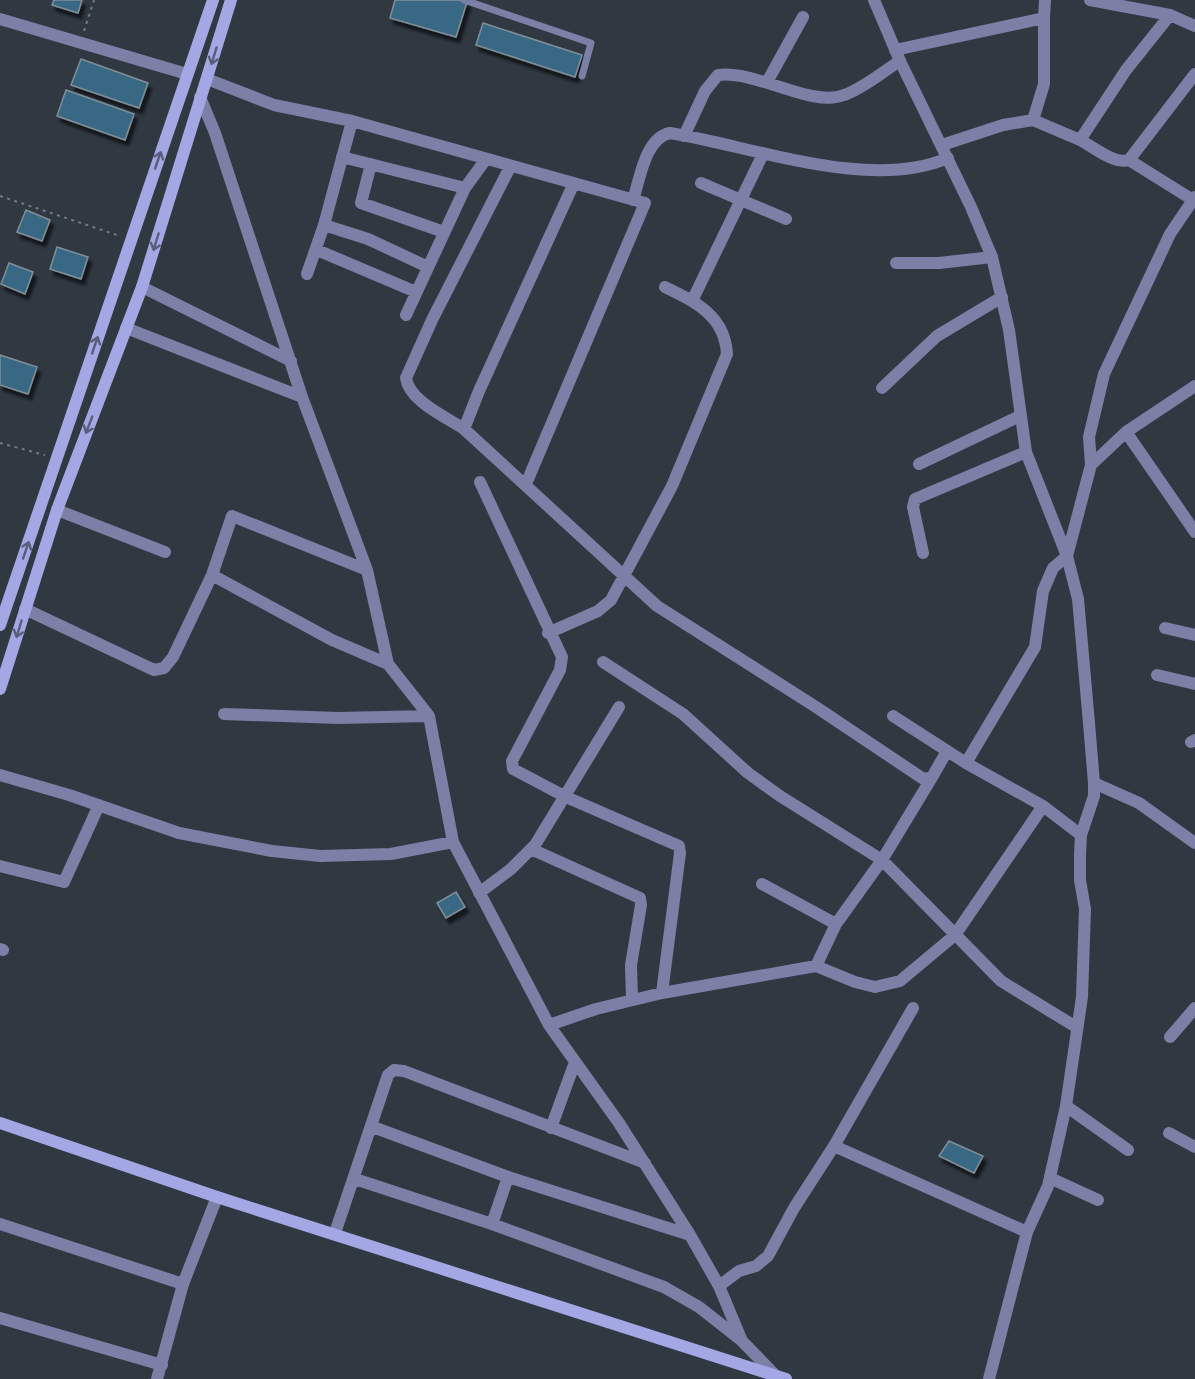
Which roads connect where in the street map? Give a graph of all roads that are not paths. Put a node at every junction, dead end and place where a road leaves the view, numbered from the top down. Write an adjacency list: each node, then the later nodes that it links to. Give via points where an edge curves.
1 (213, 0): 13 (main road)
2 (231, 0): 16 (main road, one-way to 16)
3 (464, 0): 15 (lane, via 591,43)
4 (874, 0): 12 (street)
5 (1045, 0): 9 (street)
6 (1090, 0): 7 (street)
7 (1170, 15): 11 (street); 22 (street, via 1126,70)
8 (803, 17): 17 (street)
9 (1044, 18): 12 (street); 19 (street, via 1044,84)
10 (0, 20): 13 (street)
11 (1195, 26)
12 (897, 56): 17 (street, via 855,90 833,98); 23 (street)
13 (187, 74): 73 (main road, one-way to 13)
14 (1195, 74): 28 (street)
15 (582, 76)
16 (207, 79): 18 (main road); 20 (street, via 274,105)
17 (766, 82): 21 (street, via 731,73 713,78)
18 (200, 97): 45 (main road, one-way to 45); 52 (street)
19 (1033, 120): 22 (street); 23 (street)
20 (352, 121): 25 (street); 27 (street)
21 (684, 136): 24 (street); 35 (street, via 663,134 655,141)
22 (1080, 140): 28 (street, via 1123,162)
23 (942, 145): 26 (street)
24 (763, 154): 26 (street, via 867,170 923,166); 36 (street)
25 (342, 157): 29 (street); 38 (street)
26 (948, 158): 41 (street)
27 (486, 159): 30 (street); 33 (street)
28 (1129, 160): 34 (street)
29 (371, 164): 33 (street); 39 (street, via 361,203)
30 (510, 167): 31 (street); 57 (street, via 406,378 407,387 416,396)
31 (574, 183): 35 (street); 57 (street)
32 (700, 183): 36 (street)
33 (465, 188): 39 (street)
34 (1194, 199): 61 (street, via 1170,234 1104,374 1089,437)
35 (633, 200): 63 (street, via 645,203)
36 (741, 200): 37 (street); 49 (street)
37 (786, 219)
38 (324, 225): 40 (street); 43 (street, via 368,239)
39 (444, 232): 43 (street)
40 (316, 250): 44 (street); 47 (street)
41 (992, 257): 42 (street); 48 (street)
42 (896, 263)
43 (428, 267): 47 (street)
44 (307, 274)
45 (142, 287): 51 (main road); 52 (street)
46 (665, 287): 49 (street)
47 (416, 292): 50 (street)
48 (1002, 297): 54 (street, via 937,336); 56 (street)
49 (692, 301): 71 (street, via 718,324 727,354 672,486)
50 (406, 315)
51 (126, 328): 55 (street); 64 (main road, one-way to 64)
52 (291, 361): 55 (street)
53 (1195, 386): 58 (street)
54 (882, 388)
55 (302, 397): 69 (street)
56 (1020, 416): 59 (street); 60 (street)
57 (464, 429): 63 (street)
58 (1126, 432): 61 (street); 65 (street)
59 (1026, 452): 67 (street, via 915,499 913,507); 68 (street)
60 (919, 465)
61 (1091, 465): 68 (street)
62 (480, 482): 75 (street)
63 (526, 484): 71 (street)
64 (57, 510): 66 (street); 72 (main road)
65 (1195, 532)
66 (165, 552)
67 (923, 553)
68 (1067, 556): 87 (street, via 1053,568 1043,591 1035,647); 90 (street, via 1078,599)
69 (367, 570): 70 (street, via 232,516); 78 (street)
70 (212, 575): 72 (street, via 173,657 164,668 154,670); 78 (street, via 332,640)
71 (623, 577): 75 (street, via 606,606); 89 (street, via 657,606 922,778)
72 (25, 609): 81 (main road, one-way to 81)
73 (0, 625)
74 (1166, 628): 76 (street)
75 (548, 633): 91 (street, via 563,664 512,761 518,773)
76 (1195, 635)
77 (603, 662): 98 (street, via 683,714 748,773 780,796)
78 (388, 664): 84 (street)
79 (1156, 675): 80 (street)
80 (1195, 684)
81 (0, 689)
82 (619, 707): 91 (street)
83 (224, 714): 84 (street)
84 (429, 716): 95 (street)
85 (893, 716): 86 (street)
86 (947, 751): 87 (street); 89 (street)
87 (966, 763): 93 (street)
88 (0, 775): 92 (street)
89 (931, 778): 98 (street)
90 (1094, 783): 94 (street, via 1094,796); 96 (street, via 1139,802)
91 (566, 797): 97 (street); 105 (street, via 679,846)
92 (99, 805): 95 (street, via 179,833 281,852 391,854); 99 (street, via 64,882)
93 (1043, 806): 94 (street); 103 (street)
94 (1081, 835): 110 (street, via 1080,880 1085,909 1082,997)
95 (453, 842): 101 (street)
96 (1195, 843)
97 (531, 849): 101 (street); 106 (street, via 640,898 631,965)
98 (882, 861): 102 (street); 103 (street)
99 (0, 867)
100 (762, 884): 102 (street)
101 (479, 892): 109 (street)
102 (836, 924): 104 (street)
103 (955, 935): 104 (street, via 900,981 875,987); 110 (street, via 1001,981)
104 (816, 966): 105 (street)
105 (662, 993): 106 (street)
106 (632, 1000): 109 (street)
107 (914, 1008): 118 (street)
108 (1195, 1008): 111 (street)
109 (549, 1025): 112 (street)
110 (1076, 1027): 113 (street)
111 (1170, 1037)
112 (575, 1062): 116 (street); 121 (street)
113 (1066, 1106): 120 (street); 123 (street)
114 (0, 1122): 125 (main road)
115 (373, 1126): 116 (street, via 388,1075 394,1070); 122 (street); 124 (street)
116 (551, 1128): 121 (street)
117 (1169, 1132): 119 (street)
118 (834, 1146): 129 (street); 133 (street, via 768,1256)
119 (1195, 1147)
120 (1128, 1150)
121 (645, 1163): 131 (street)
122 (508, 1177): 128 (street); 131 (street)
123 (1050, 1178): 126 (street); 129 (street)
124 (355, 1179): 128 (street); 130 (street)
125 (217, 1197): 130 (main road); 132 (street)
126 (1098, 1200)
127 (0, 1224): 132 (street)
128 (492, 1224): 135 (street, via 677,1292)
129 (1028, 1232): 139 (street)
130 (335, 1233): 137 (main road)
131 (690, 1235): 133 (street)
132 (183, 1284): 136 (street)
133 (719, 1286): 135 (street)
134 (0, 1318): 136 (street)
135 (742, 1341): 137 (street)
136 (162, 1365): 138 (street)
137 (780, 1377)
138 (157, 1379)
139 (989, 1379)

